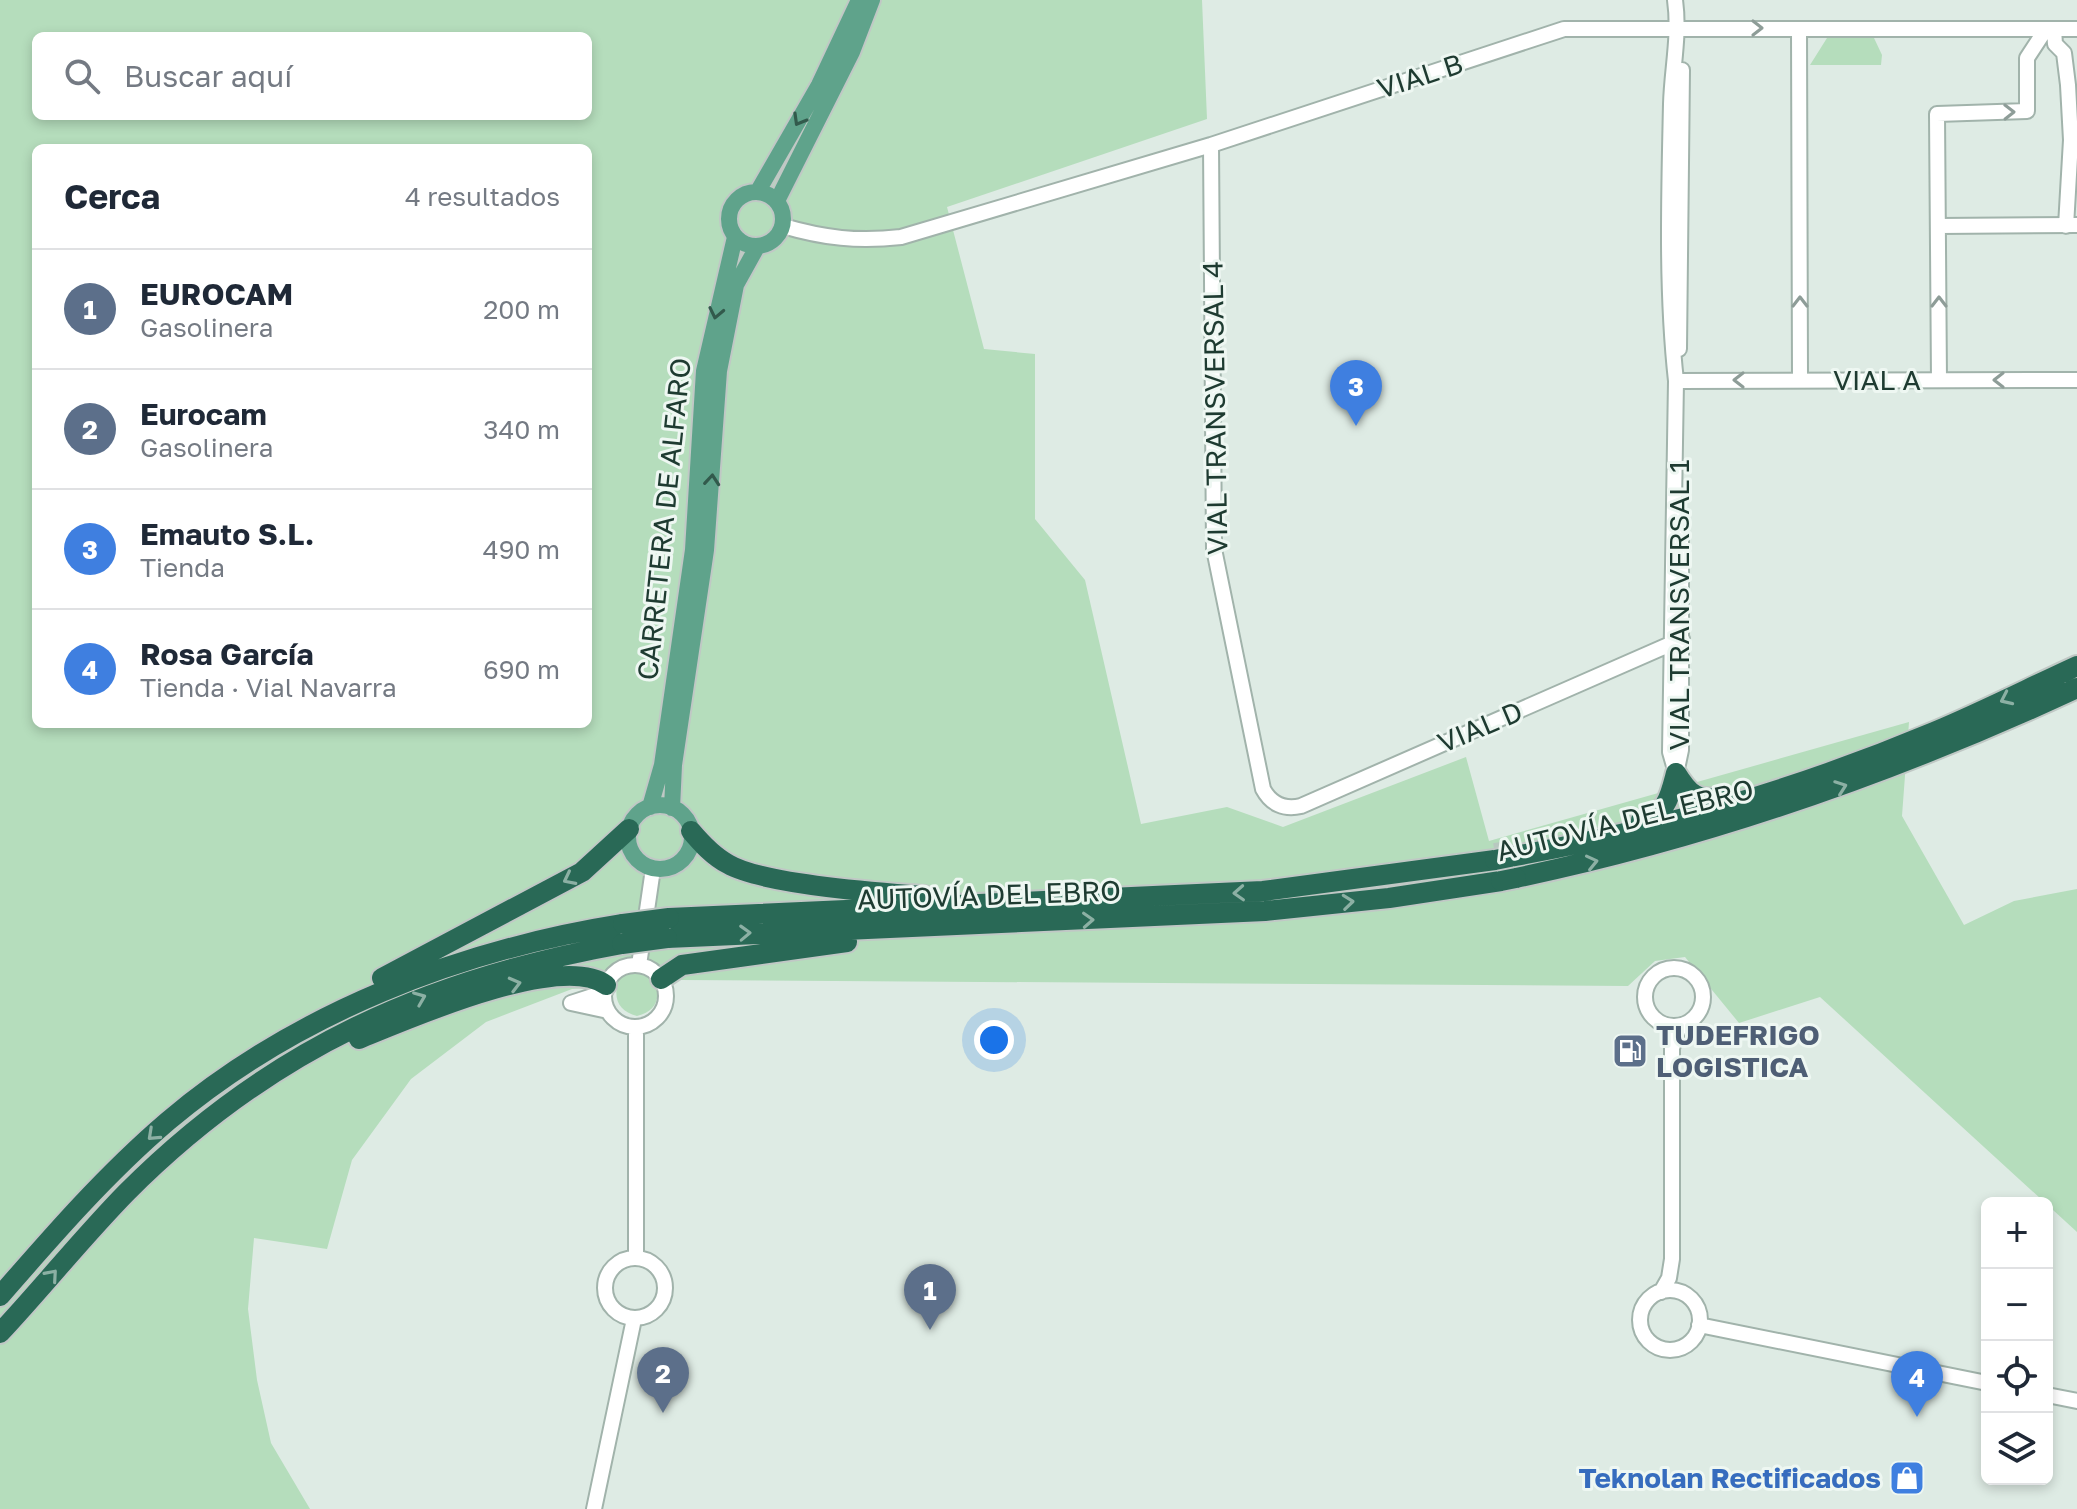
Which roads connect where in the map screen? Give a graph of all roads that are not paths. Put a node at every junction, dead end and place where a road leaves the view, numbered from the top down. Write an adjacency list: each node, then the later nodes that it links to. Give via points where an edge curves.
1 (859, 0): 10 (main road, one-way to 10, via 819,85)
2 (872, 0): 11 (main road, via 852,52)
3 (1675, 0): 5 (street, VIAL TRANSVERSAL 1)
4 (1682, 0): 5 (street, VIAL TRANSVERSAL 1)
5 (1679, 28): 6 (street, VIAL B, one-way to 6); 9 (street, VIAL B, via 1564,29); 20 (street, VIAL TRANSVERSAL 1, via 1671,115 1670,326)
6 (1799, 29): 7 (street, VIAL B); 17 (street, one-way to 6)
7 (2050, 29): 8 (street, VIAL B); 13 (street, one-way to 7, via 1937,114 2027,111 2027,58); 14 (street, via 2064,53 2068,85)
8 (2077, 29)
9 (1211, 145): 12 (street, VIAL B, via 901,237 862,242); 28 (street, VIAL TRANSVERSAL 4, via 1214,549 1263,789)
10 (758, 191): 11 (main road); 15 (main road, via 742,195 731,207)
11 (777, 201): 12 (main road)
12 (783, 226): 16 (main road, via 773,241)
13 (1939, 226): 14 (street); 18 (street, one-way to 13)
14 (2072, 226)
15 (735, 237): 16 (main road); 29 (main road, CARRETERA DE ALFARO, one-way to 29, via 704,371 693,550 662,765)
16 (757, 247): 30 (main road, CARRETERA DE ALFARO, one-way to 16, via 706,550 719,371 736,285)
17 (1800, 380): 18 (street, VIAL A); 20 (street, VIAL A, one-way to 20)
18 (1939, 380): 19 (street, VIAL A, one-way to 18)
19 (2077, 380)
20 (1676, 381): 21 (street, VIAL TRANSVERSAL 1)
21 (1676, 642): 26 (street, VIAL TRANSVERSAL 1, via 1670,752); 28 (street, VIAL D, via 1301,806)
22 (2077, 666): 25 (highway, AUTOVÍA DEL EBRO, one-way to 25)
23 (2077, 688): 27 (highway, AUTOVÍA DEL EBRO)
24 (2077, 699): 27 (highway, via 1923,765)
25 (1905, 743): 26 (highway, via 1874,745 1712,799 1693,796); 33 (highway, AUTOVÍA DEL EBRO, via 1683,819)
26 (1676, 773): 33 (highway, via 1670,798 1648,819 1541,844)
27 (1881, 773): 36 (highway, AUTOVÍA DEL EBRO, one-way to 27, via 1265,911 1508,880 1686,838)
28 (1278, 804)
29 (650, 807): 30 (main road); 31 (main road)
30 (672, 808): 32 (main road)
31 (629, 829): 34 (main road, via 631,851); 47 (highway, one-way to 47, via 582,872 346,996 250,1053)
32 (691, 831): 34 (main road, via 685,857 677,865); 35 (highway, via 705,848 746,871 869,891)
33 (1502, 859): 35 (highway, AUTOVÍA DEL EBRO, one-way to 35, via 1277,890)
34 (653, 869): 39 (street)
35 (1023, 902): 37 (highway, AUTOVÍA DEL EBRO)
36 (1033, 922): 37 (highway, AUTOVÍA DEL EBRO, one-way to 36); 40 (highway, via 682,965)
37 (668, 928): 38 (highway, AUTOVÍA DEL EBRO, bridge)
38 (623, 934): 47 (highway, AUTOVÍA DEL EBRO, via 516,945 450,964 338,1012); 48 (highway, AUTOVÍA DEL EBRO, one-way to 38, via 304,1054 391,1009)
39 (639, 965): 40 (street); 41 (street, via 618,970)
40 (661, 979): 45 (street, via 664,1008 652,1022)
41 (606, 988): 42 (street); 42 (street, via 571,1003); 48 (highway, one-way to 41, via 339,1046 441,1008 558,975 589,974)
42 (608, 1011): 45 (street)
43 (1661, 1024): 44 (street); 44 (street, via 1652,1017 1645,995 1655,975 1676,968 1696,978 1704,999 1694,1020); 46 (street)
44 (1680, 1026): 46 (street)
45 (636, 1028): 49 (street)
46 (1672, 1048): 50 (street)
47 (214, 1085): 53 (highway, AUTOVÍA DEL EBRO, one-way to 53, via 108,1177)
48 (208, 1121): 56 (highway, AUTOVÍA DEL EBRO, one-way to 48, via 128,1191)
49 (636, 1258): 54 (street, via 614,1266 604,1288 613,1310); 54 (street, via 657,1267 666,1289 656,1311)
50 (1672, 1259): 51 (street); 52 (street)
51 (1661, 1292): 52 (street); 55 (street, via 1644,1304 1640,1316 1654,1345 1676,1349 1695,1336)
52 (1685, 1295): 55 (street, via 1696,1305)
53 (0, 1296)
54 (634, 1319): 60 (street)
55 (1699, 1325): 57 (street)
56 (0, 1333)
57 (1981, 1382)
58 (2053, 1396): 59 (street)
59 (2077, 1401)
60 (594, 1509)

